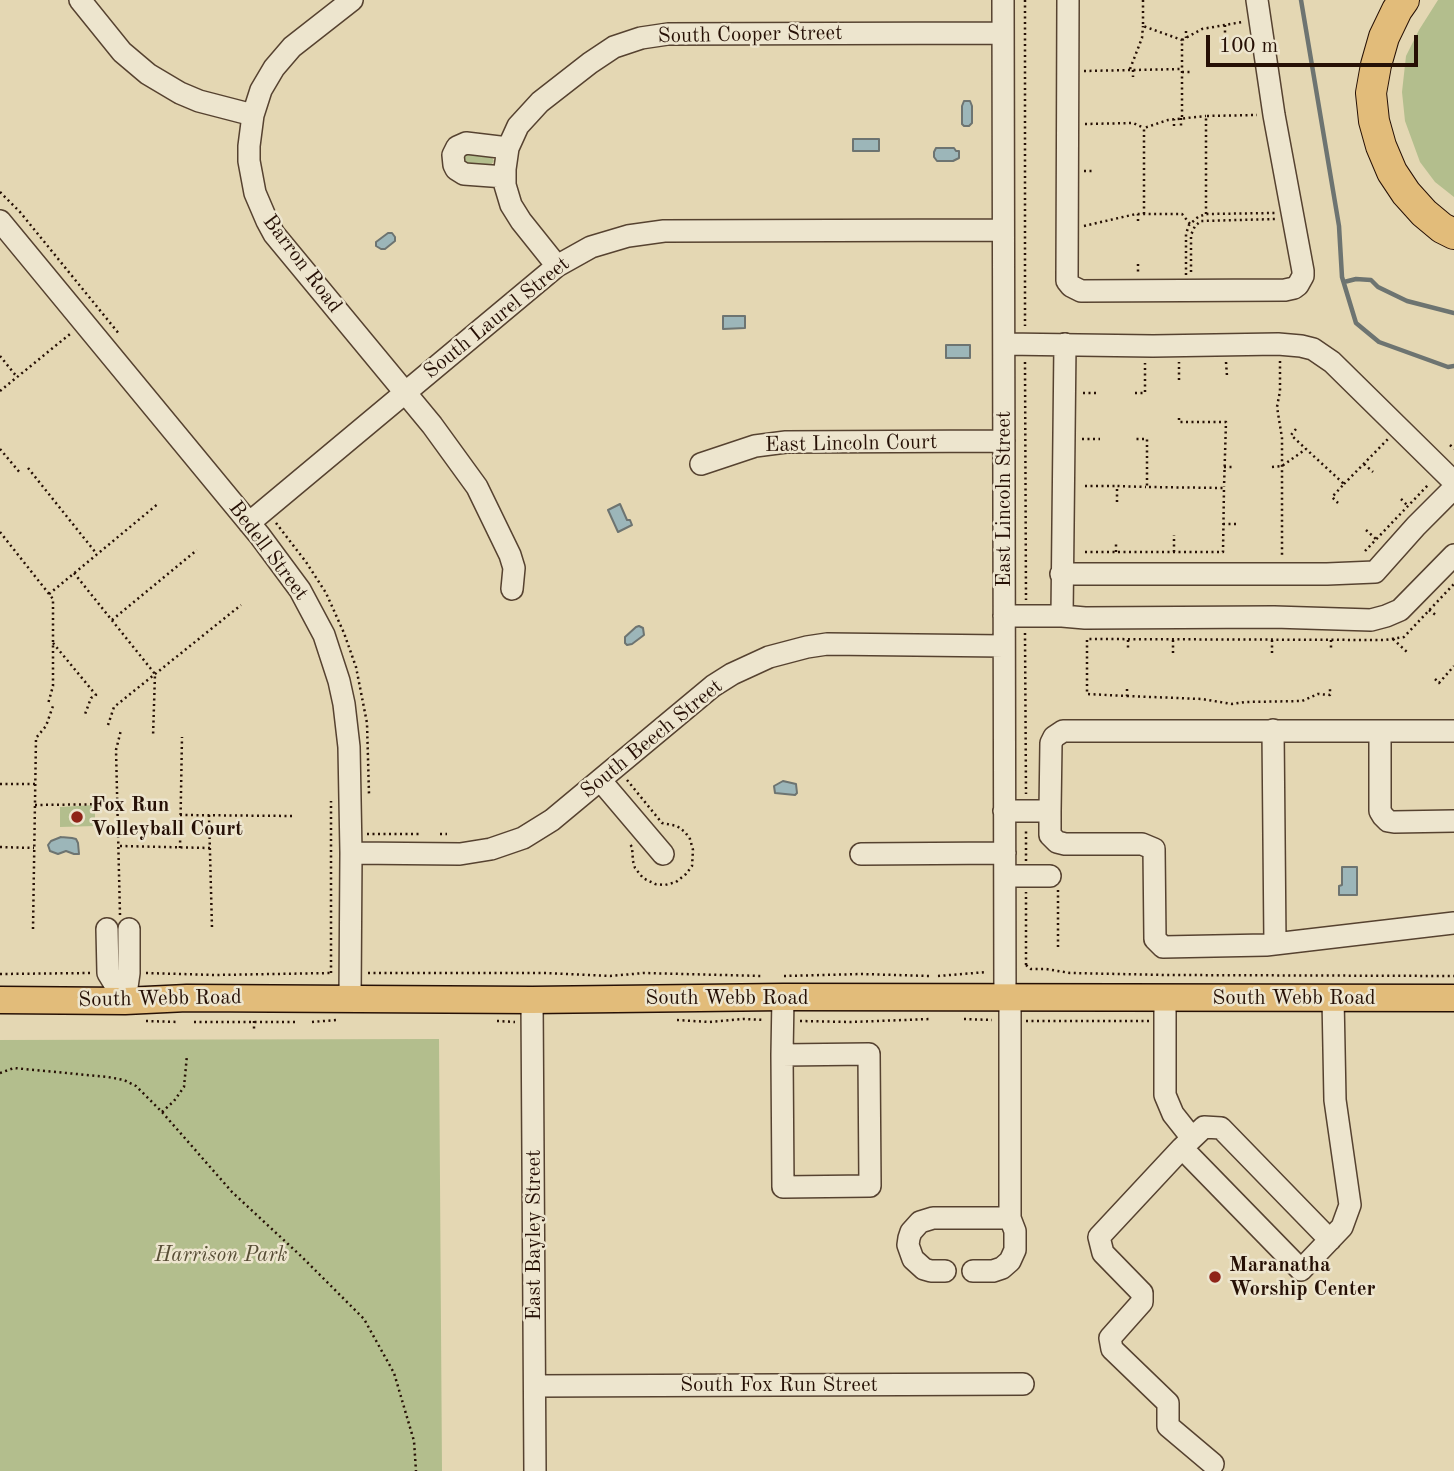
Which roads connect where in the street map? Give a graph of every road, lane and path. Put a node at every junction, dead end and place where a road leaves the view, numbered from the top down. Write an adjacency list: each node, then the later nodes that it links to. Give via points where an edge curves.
1 (80, 0): 22 (street, via 122,52 148,74 200,101)
2 (352, 0): 22 (street, Barron Road, via 283,57 261,90)
3 (1003, 0): 14 (street, East Lincoln Street)
4 (1025, 0): 55 (path)
5 (1068, 0): 19 (street)
6 (1143, 0): 11 (path)
7 (1404, 0): 50 (highway, via 1384,37 1376,65 1371,93 1374,121 1392,172 1406,193 1424,213)
8 (1423, 0): 44 (highway, via 1394,51 1386,103 1390,131 1410,176)
9 (1258, 10): 10 (path); 24 (street)
10 (1225, 25): 15 (path); 16 (path, via 1202,29)
11 (1143, 26): 12 (path); 16 (path); 17 (path)
12 (1137, 27)
13 (1186, 30): 16 (path)
14 (1003, 33): 33 (street, South Cooper Street, via 668,34 641,38 601,54 556,88 525,117); 49 (street, East Lincoln Street)
15 (1225, 34)
16 (1184, 39): 18 (path)
17 (1131, 70): 18 (path); 19 (path); 21 (path)
18 (1182, 70): 20 (path); 26 (path)
19 (1068, 72): 29 (street)
20 (1192, 72)
21 (1132, 77)
22 (253, 115): 64 (street, Barron Road, via 249,162 255,192 274,234)
23 (1229, 115): 24 (path); 25 (path); 28 (path)
24 (1274, 115): 43 (street)
25 (1206, 116): 26 (path); 41 (path)
26 (1182, 118): 27 (path); 32 (path)
27 (1174, 119): 30 (path); 31 (path)
28 (1229, 121)
29 (1068, 124): 31 (path, via 1133,122); 48 (street)
30 (1174, 126)
31 (1144, 128): 34 (path)
32 (1181, 128)
33 (508, 148): 36 (street, South Cooper Street); 36 (street, via 466,143 453,155 454,165 464,174)
34 (1144, 167): 35 (path); 40 (path)
35 (1149, 168)
36 (505, 177): 51 (street, South Cooper Street, via 516,214)
37 (0, 192): 54 (path)
38 (1230, 207): 42 (path)
39 (1138, 214): 40 (path); 46 (path); 48 (path, via 1089,226)
40 (1144, 214): 47 (path, via 1182,214)
41 (1206, 214): 42 (path); 47 (path)
42 (1230, 214): 43 (path)
43 (1293, 215): 52 (path, via 1201,221 1191,235); 52 (street, via 1303,271 1294,288)
44 (1454, 219)
45 (0, 221): 101 (street, Bedell Street)
46 (1138, 221)
47 (1190, 224): 52 (path, via 1186,234)
48 (1068, 226): 52 (street, via 1068,281 1076,289)
49 (1003, 230): 51 (street, South Laurel Street, via 660,232 610,241); 56 (street, East Lincoln Street)
50 (1454, 234)
51 (557, 266): 64 (street, South Laurel Street)
52 (1188, 290)
53 (70, 334): 62 (path)
54 (120, 335)
55 (1025, 335)
56 (1004, 344): 57 (street); 72 (street, East Lincoln Street)
57 (1065, 344): 59 (street); 117 (street)
58 (1280, 344): 59 (street); 69 (street, via 1323,355); 79 (path, via 1277,407)
59 (1145, 346): 65 (path, via 1145,393)
60 (1025, 352): 122 (path)
61 (0, 356): 62 (path)
62 (17, 377): 63 (path)
63 (0, 391)
64 (404, 393): 101 (street, South Laurel Street); 119 (street, Barron Road, via 477,487 510,555)
65 (1135, 393)
66 (1226, 415): 68 (path)
67 (1179, 418): 68 (path, via 1179,422)
68 (1226, 422): 80 (path)
69 (1399, 428): 78 (path); 86 (street)
70 (1296, 429): 75 (path, via 1291,435)
71 (1134, 439): 91 (path, via 1147,439)
72 (1004, 441): 77 (street, East Lincoln Court, via 786,442 755,446); 124 (street, East Lincoln Street)
73 (1450, 445): 76 (path)
74 (0, 449): 85 (path)
75 (1306, 449): 79 (path); 87 (path)
76 (1454, 449)
77 (701, 464)
78 (1364, 464): 84 (path); 87 (path)
79 (1282, 466): 82 (path); 118 (path)
80 (1224, 467): 81 (path); 93 (path)
81 (1233, 467)
82 (1272, 467)
83 (28, 468): 114 (path)
84 (1373, 472)
85 (21, 474)
86 (1454, 482)
87 (1344, 484): 99 (path, via 1332,497)
88 (1085, 485): 90 (path)
89 (1428, 485): 100 (path)
90 (1117, 486): 91 (path); 97 (path)
91 (1147, 487): 92 (path)
92 (1175, 487): 93 (path); 95 (path)
93 (1224, 488): 102 (path)
94 (1454, 488): 118 (street, via 1375,572)
95 (1174, 496)
96 (1401, 499): 100 (path)
97 (1117, 502)
98 (159, 503): 114 (path)
99 (1338, 503)
100 (1408, 506): 107 (path)
101 (249, 523): 185 (street, Bedell Street, via 300,590 332,657 347,726)
102 (1223, 524): 103 (path); 113 (path, via 1223,552)
103 (1236, 524)
104 (1366, 530): 107 (path)
105 (0, 532): 120 (path)
106 (1174, 535): 113 (path)
107 (1376, 539): 110 (path)
108 (1116, 541): 112 (path)
109 (197, 550): 127 (path)
110 (1365, 551)
111 (1085, 552): 112 (path)
112 (1116, 552): 113 (path)
113 (1174, 552)
114 (97, 554): 116 (path)
115 (1454, 555): 125 (street, via 1399,610 1371,620)
116 (74, 573): 120 (path); 127 (path)
117 (1061, 574): 118 (street); 125 (street)
118 (1282, 574)
119 (512, 589)
120 (49, 594): 135 (path, via 53,599)
121 (241, 605): 143 (path)
122 (1026, 607)
123 (1429, 610): 126 (path)
124 (1004, 616): 125 (street); 136 (street, East Lincoln Street)
125 (1062, 616)
126 (1437, 616)
127 (112, 620): 143 (path)
128 (1025, 626): 166 (path)
129 (1087, 639): 149 (path, via 1087,694)
130 (1128, 639): 137 (path)
131 (1393, 639): 139 (path)
132 (1173, 640): 140 (path)
133 (1272, 640): 141 (path)
134 (1331, 640): 138 (path)
135 (53, 643): 152 (path, via 53,686); 154 (path, via 96,695)
136 (1004, 646): 162 (street, South Beech Street, via 827,644 769,657 713,686); 169 (street, East Lincoln Street)
137 (1128, 650)
138 (1331, 650)
139 (1407, 652)
140 (1173, 653)
141 (1272, 656)
142 (1454, 666): 144 (path, via 1439,683)
143 (155, 674): 155 (path, via 114,707); 160 (path)
144 (1435, 679)
145 (1127, 689): 149 (path)
146 (1330, 689): 151 (path, via 1330,695)
147 (1173, 692): 150 (path)
148 (1272, 695): 151 (path)
149 (1127, 696): 150 (path)
150 (1173, 697): 151 (path, via 1232,704)
151 (1272, 702)
152 (48, 704)
153 (53, 706): 164 (path, via 36,738)
154 (84, 717)
155 (108, 726)
156 (121, 730): 167 (path, via 116,750)
157 (1273, 730): 158 (street); 170 (street, via 1063,731 1051,743); 197 (street)
158 (1380, 731): 159 (street); 175 (street, via 1382,816 1394,822)
159 (1454, 731)
160 (153, 737)
161 (182, 737): 171 (path)
162 (601, 781): 185 (street, South Beech Street, via 538,830 492,849 452,855); 187 (street)
163 (0, 783): 164 (path)
164 (36, 784): 168 (path)
165 (331, 792): 200 (path, via 333,973)
166 (1026, 803)
167 (118, 804): 168 (path); 180 (path)
168 (35, 805): 182 (path)
169 (1004, 811): 170 (street); 186 (street, East Lincoln Street)
170 (1050, 811): 197 (street, via 1050,835 1057,842 1142,844 1154,849 1155,939 1163,947)
171 (180, 815): 172 (path); 183 (path)
172 (209, 815): 173 (path); 184 (path)
173 (293, 816)
174 (1026, 818): 189 (path)
175 (1454, 821)
176 (419, 834): 179 (path)
177 (440, 834): 178 (path)
178 (447, 834)
179 (362, 835)
180 (120, 846): 183 (path); 194 (path)
181 (0, 847): 182 (path)
182 (34, 848): 196 (path)
183 (180, 848): 184 (path)
184 (210, 848): 195 (path)
185 (351, 853): 206 (street, Bedell Street)
186 (1004, 853): 188 (street); 190 (street, East Lincoln Street)
187 (663, 854)
188 (861, 854)
189 (1026, 868)
190 (1004, 876): 191 (street); 213 (street, East Lincoln Street)
191 (1054, 880): 198 (path)
192 (1026, 885): 205 (path, via 1025,967 1030,971)
193 (1454, 923): 197 (street)
194 (119, 924): 212 (street, via 108,973)
195 (212, 928)
196 (33, 929)
197 (1275, 944)
198 (1058, 947)
199 (96, 972): 203 (path)
200 (136, 973)
201 (365, 973): 204 (path)
202 (984, 973): 207 (path, via 816,974)
203 (0, 974)
204 (765, 976)
205 (1454, 976)
206 (350, 998): 211 (main road, South Webb Road); 212 (main road, South Webb Road)
207 (784, 998): 211 (main road, South Webb Road); 213 (main road, South Webb Road); 216 (path, via 851,1022); 223 (street)
208 (1333, 998): 209 (main road, South Webb Road); 214 (main road, South Webb Road); 228 (street, via 1335,1100 1350,1205)
209 (1454, 998)
210 (0, 1000): 212 (main road, South Webb Road)
211 (532, 1000): 232 (street, East Bayley Street)
212 (125, 1001)
213 (1008, 1009): 214 (main road, South Webb Road); 214 (path); 217 (path); 227 (street, East Lincoln Street)
214 (1160, 1009): 226 (street, via 1165,1096)
215 (253, 1014): 219 (path)
216 (938, 1018)
217 (959, 1019)
218 (194, 1022): 219 (path)
219 (254, 1022): 220 (path); 221 (path)
220 (295, 1022)
221 (254, 1032)
222 (187, 1055): 225 (path, via 184,1087)
223 (782, 1055): 223 (street, via 783,1187 870,1186 869,1054)
224 (0, 1073): 225 (path, via 13,1068 124,1080)
225 (162, 1112): 234 (path, via 232,1192 364,1319 394,1373 414,1441)
226 (1187, 1143): 228 (street, via 1204,1127 1221,1128); 228 (street, via 1301,1270); 233 (street, via 1099,1237 1102,1253 1142,1293 1142,1301 1110,1338 1112,1349 1168,1404 1168,1426)
227 (1010, 1218): 229 (street, via 920,1222 909,1238 913,1259 924,1269); 230 (street, East Lincoln Street, via 1015,1231 1010,1261 998,1270)
228 (1331, 1240)
229 (945, 1271)
230 (973, 1271)
231 (1023, 1384): 232 (street, South Fox Run Street)
232 (535, 1386): 235 (street, East Bayley Street)
233 (1213, 1464)
234 (416, 1471)
235 (536, 1471)

